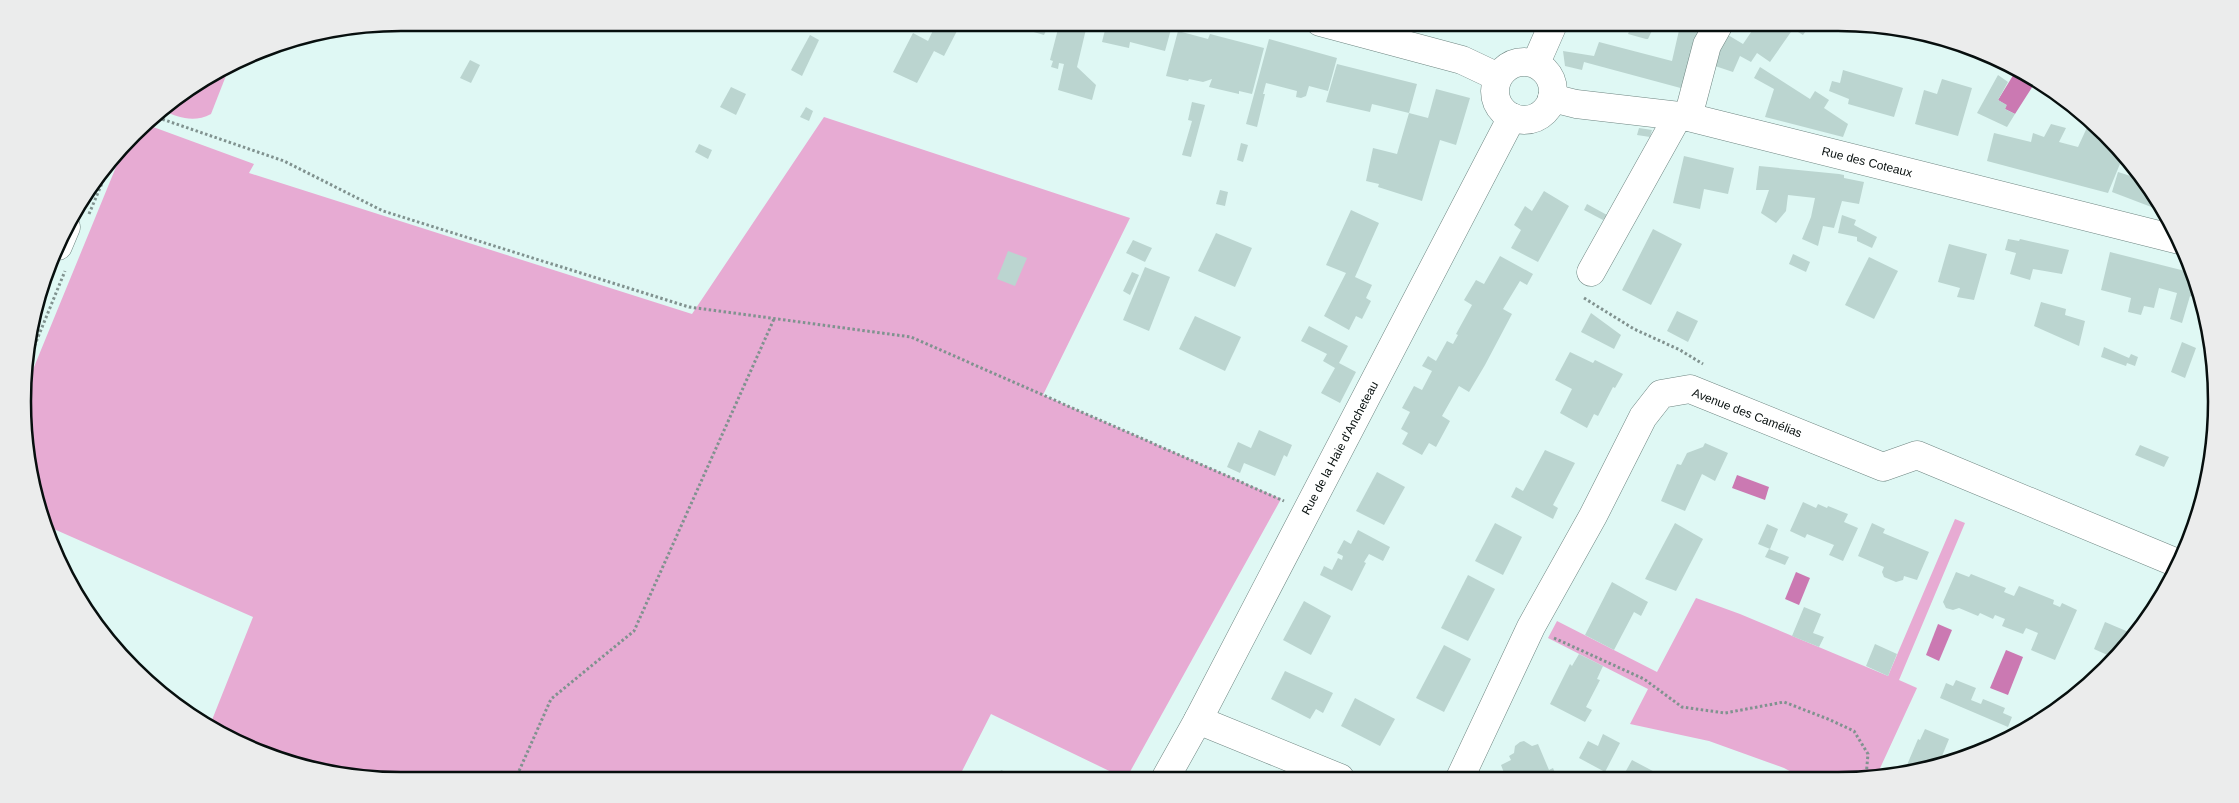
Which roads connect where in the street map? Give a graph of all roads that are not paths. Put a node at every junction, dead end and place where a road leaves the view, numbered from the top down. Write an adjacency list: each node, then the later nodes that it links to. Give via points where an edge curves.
1 (1354, 31): 5 (street, via 1462,60)
2 (1550, 31): 4 (street)
3 (1715, 31): 8 (street, via 1707,45)
4 (1536, 63): 5 (street, via 1515,63); 6 (street, via 1551,80)
5 (1498, 76): 7 (street, via 1498,103)
6 (1552, 98): 7 (street, via 1543,113 1534,118); 8 (street, Rue des Coteaux)
7 (1512, 116): 14 (street, Rue de la Haie d'Ancheteau)
8 (1683, 117): 10 (street, Rue des Coteaux); 12 (street)
9 (74, 229): 11 (street)
10 (2170, 238)
11 (63, 256)
12 (1591, 272)
13 (2172, 561): 17 (street, Avenue des Camélias, via 1917,455 1883,467 1690,390 1661,394 1643,417 1531,627)
14 (1198, 720): 15 (street, Rue de la Haie d'Ancheteau); 16 (street)
15 (1168, 772)
16 (1325, 772)
17 (1463, 772)

